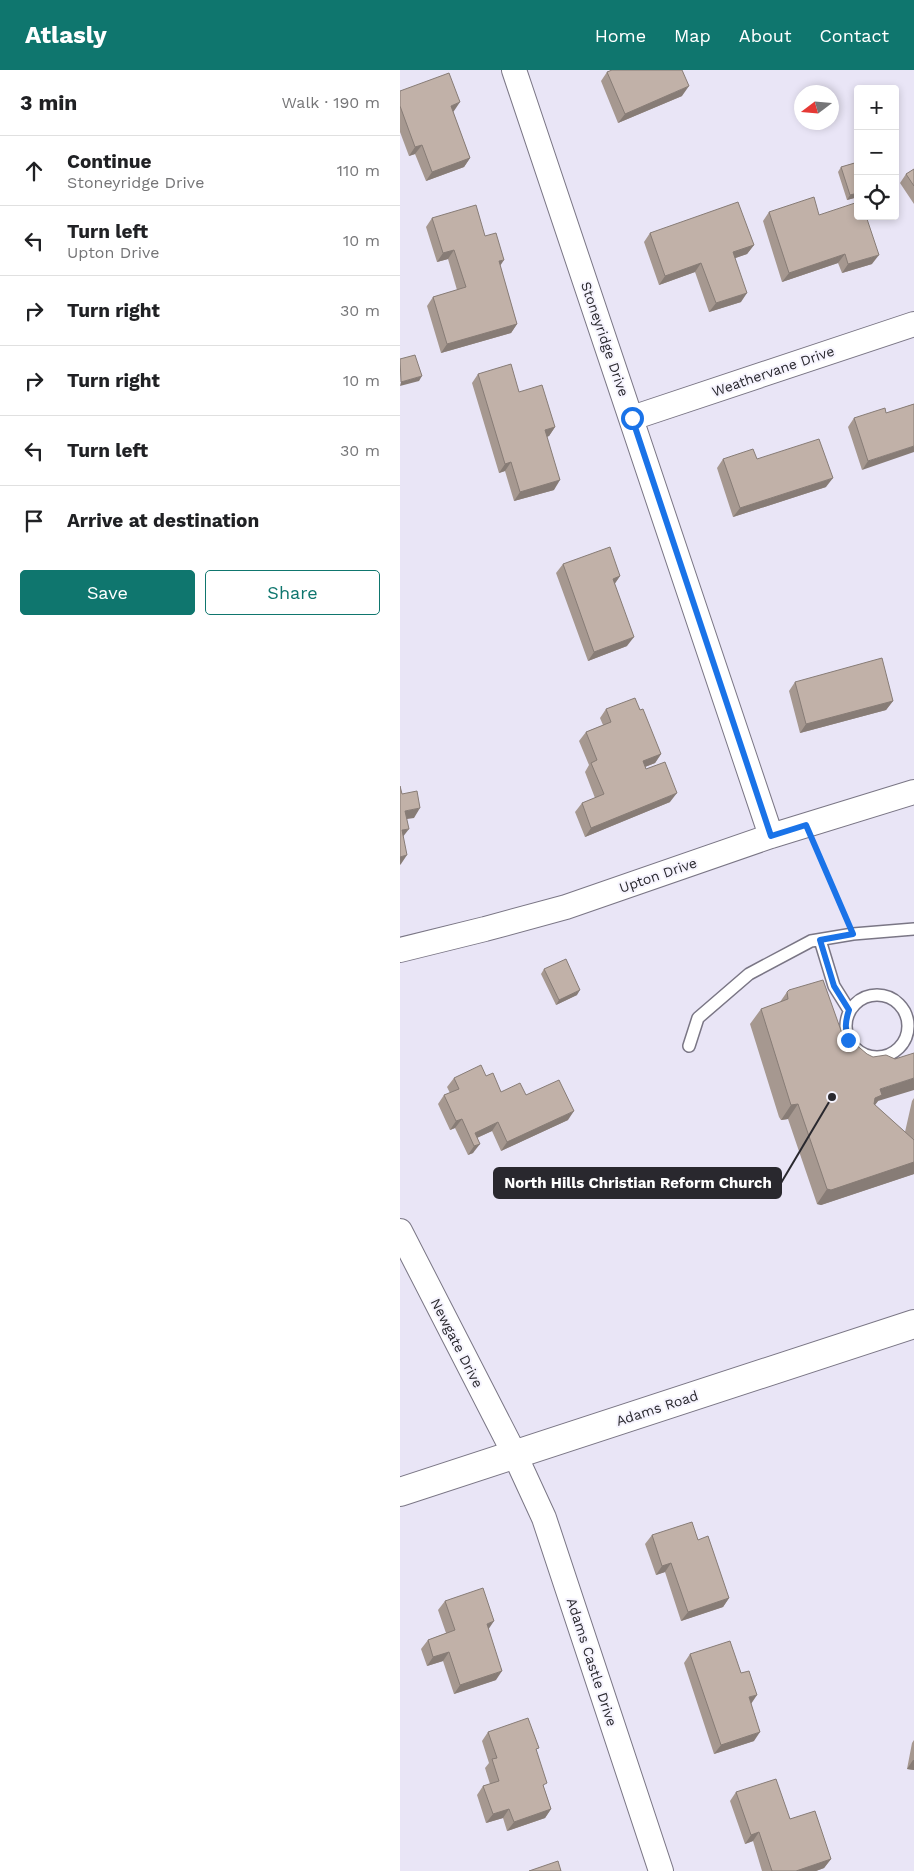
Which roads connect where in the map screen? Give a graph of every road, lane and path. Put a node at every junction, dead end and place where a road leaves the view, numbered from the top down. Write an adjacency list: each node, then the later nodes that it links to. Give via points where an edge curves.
1 (514, 70): 3 (street, Stoneyridge Drive)
2 (914, 324): 3 (street, Weathervane Drive)
3 (632, 418): 6 (street, Stoneyridge Drive)
4 (914, 792): 5 (street, Upton Drive)
5 (806, 825): 6 (street, Upton Drive); 8 (path)
6 (771, 836): 10 (street, Upton Drive, via 566,907)
7 (914, 929): 8 (lane)
8 (853, 934): 9 (lane)
9 (820, 940): 11 (lane, via 834,986); 12 (lane, via 811,941 749,974 698,1018)
10 (400, 950)
11 (849, 1010): 11 (lane, via 845,1031 854,1048 872,1057 892,1054 900,1048 908,1030 903,1009 896,1001 876,994 865,996)
12 (689, 1046)
13 (400, 1231): 15 (street, Newgate Drive)
14 (914, 1324): 15 (street, Adams Road)
15 (515, 1455): 16 (street, Adams Road); 17 (street, Adams Castle Drive, via 544,1518)
16 (400, 1492)
17 (661, 1871)

